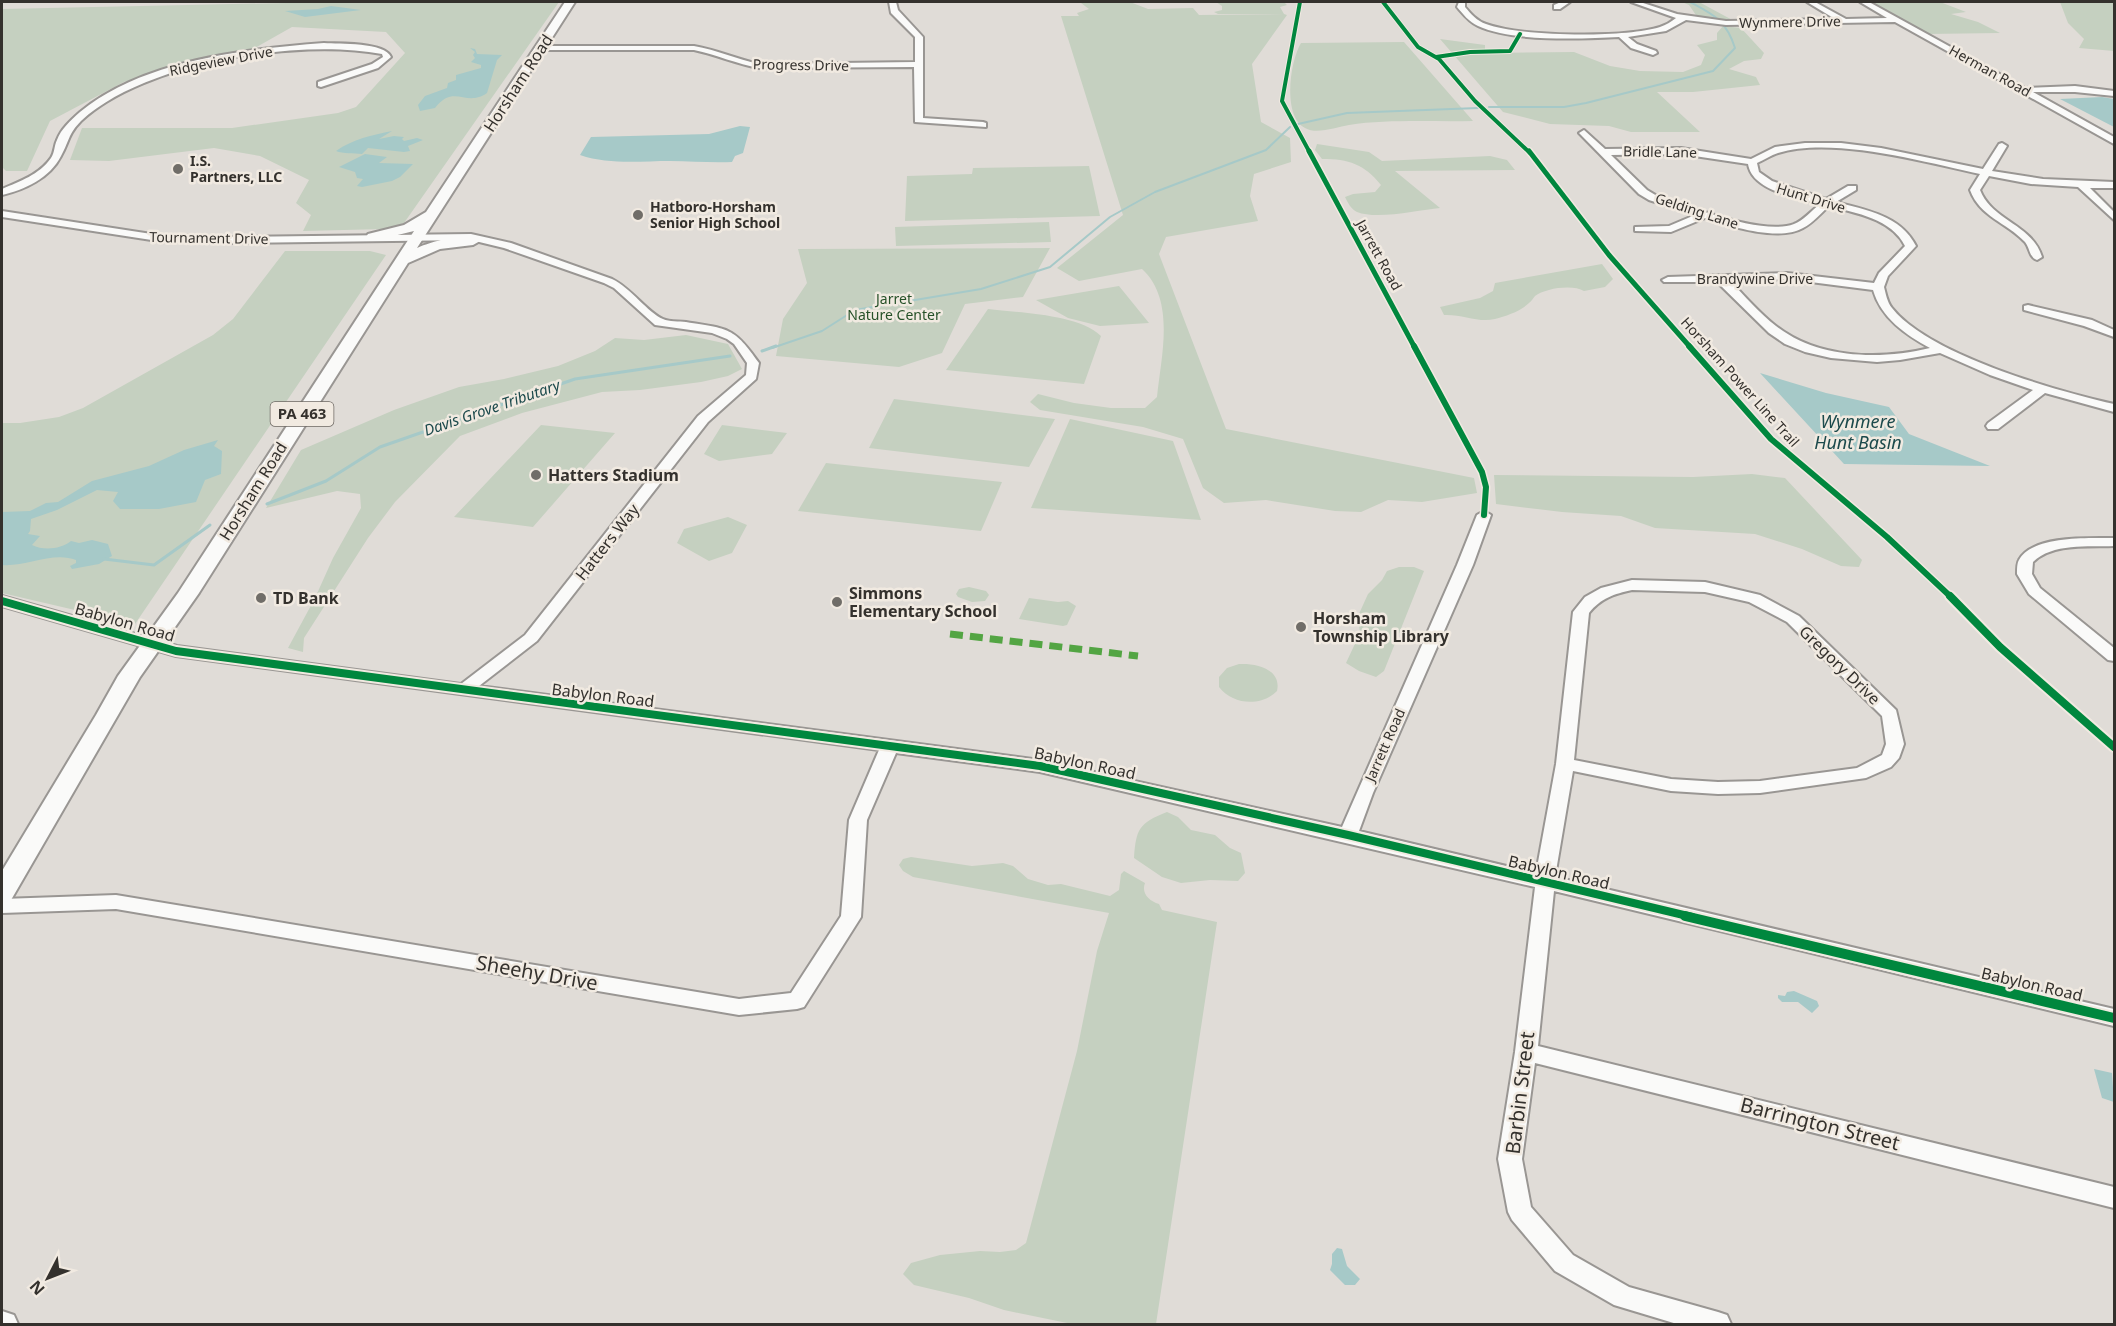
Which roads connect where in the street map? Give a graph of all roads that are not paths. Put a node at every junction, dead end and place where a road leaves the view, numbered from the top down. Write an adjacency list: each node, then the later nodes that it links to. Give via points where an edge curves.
1 (570, 2): 13 (main road, Horsham Road / PA 463)
2 (893, 2): 15 (street, via 894,11 919,37)
3 (1462, 2): 12 (street, via 1461,7 1476,22 1500,31 1538,35)
4 (1566, 2): 8 (street)
5 (1634, 2): 9 (street, Wynmere Drive)
6 (1810, 2): 11 (street)
7 (1864, 2): 10 (street, Herman Road)
8 (1557, 7)
9 (1683, 18): 11 (street, Wynmere Drive, via 1723,23); 12 (street, via 1655,32)
10 (1898, 20): 11 (street, Wynmere Drive); 17 (street, Herman Road)
11 (1844, 21)
12 (1620, 34): 14 (street, via 1630,44)
13 (542, 48): 15 (street, Progress Drive, via 694,48 739,62 776,67); 34 (main road, Horsham Road / PA 463)
14 (1653, 53)
15 (920, 64): 19 (street, via 918,120)
16 (321, 84): 26 (street, Ridgeview Drive, via 384,61 385,52 313,46 210,61 150,77 124,87 66,131 51,164)
17 (2025, 90): 18 (street); 21 (street, Herman Road)
18 (2115, 93)
19 (983, 125)
20 (1584, 133): 23 (street, Gelding Lane)
21 (2115, 141)
22 (2002, 146): 25 (street)
23 (1604, 152): 24 (street, Bridle Lane, via 1681,151); 35 (street, Gelding Lane, via 1648,195)
24 (1752, 162): 25 (street, via 1780,148 1826,146); 32 (street, Hunt Drive, via 1754,173 1774,188)
25 (1985, 172): 28 (street); 44 (street, via 1975,190 1979,200 2031,241)
26 (24, 184): 30 (street, Ridgeview Drive); 31 (street, Ridgeview Drive)
27 (2115, 185): 28 (street)
28 (2081, 186): 36 (street)
29 (1852, 188): 32 (street, Gelding Lane)
30 (2, 192)
31 (2, 198)
32 (1827, 204): 35 (street, Gelding Lane, via 1799,226 1786,230 1748,227); 48 (street, Hunt Drive, via 1876,217 1908,237 1911,246 1883,274)
33 (2, 214): 41 (street, Tournament Drive, via 143,237)
34 (433, 214): 39 (main road, via 437,230); 40 (main road, Horsham Road / PA 463); 41 (main road, via 410,228)
35 (1703, 215): 38 (street, via 1671,229)
36 (2115, 217)
37 (2, 223): 41 (street, Tournament Drive, via 165,246 232,248)
38 (1639, 229)
39 (458, 236): 40 (street, Hatters Way); 43 (street, Hatters Way)
40 (417, 239): 41 (street, Tournament Drive); 42 (street, Hatters Way); 45 (main road, Horsham Road / PA 463)
41 (375, 240): 45 (main road, via 399,250)
42 (473, 241): 43 (street, Hatters Way); 45 (main road, via 437,245)
43 (492, 241): 60 (street, Hatters Way, via 618,286 659,322 731,336 754,369 752,376 703,419 531,638)
44 (2037, 257)
45 (403, 260): 58 (main road, Horsham Road / PA 463)
46 (1720, 278): 47 (street, Brandywine Drive); 48 (street, Brandywine Drive, via 1796,277); 51 (street, via 1773,330 1813,349 1867,358 1907,358)
47 (1668, 280)
48 (1878, 287): 51 (street, via 1883,303 1895,318)
49 (2028, 308): 50 (street)
50 (2115, 334)
51 (1941, 349): 52 (street)
52 (2044, 387): 53 (street); 54 (street)
53 (2115, 408)
54 (1992, 426)
55 (1484, 515): 63 (street, Jarrett Road)
56 (2115, 542): 59 (street, via 2054,544 2036,550 2024,571 2034,591)
57 (2, 600): 58 (street, Babylon Road)
58 (152, 644): 60 (street, Babylon Road, via 176,651); 65 (main road, Horsham Road / PA 463, via 115,699)
59 (2115, 656)
60 (464, 690): 61 (street, Babylon Road)
61 (890, 745): 63 (street, Babylon Road, via 1040,766); 66 (street, Sheehy Drive, via 858,820 851,917 797,1001 739,1007 115,902)
62 (1565, 764): 62 (street, Gregory Drive, via 1581,612 1606,591 1632,585 1726,590 1782,612 1890,714 1895,744 1885,763 1860,774 1760,787 1681,786); 64 (street, Gregory Drive)
63 (1348, 835): 64 (street, Babylon Road)
64 (1546, 883): 67 (street, Babylon Road); 68 (street, Barbin Street)
65 (2, 893)
66 (2, 906)
67 (2115, 1017)
68 (1526, 1052): 69 (street, Barrington Street); 70 (street, Barbin Street, via 1510,1160 1520,1212 1564,1263 1623,1298)
69 (2115, 1198)
70 (1718, 1324)

